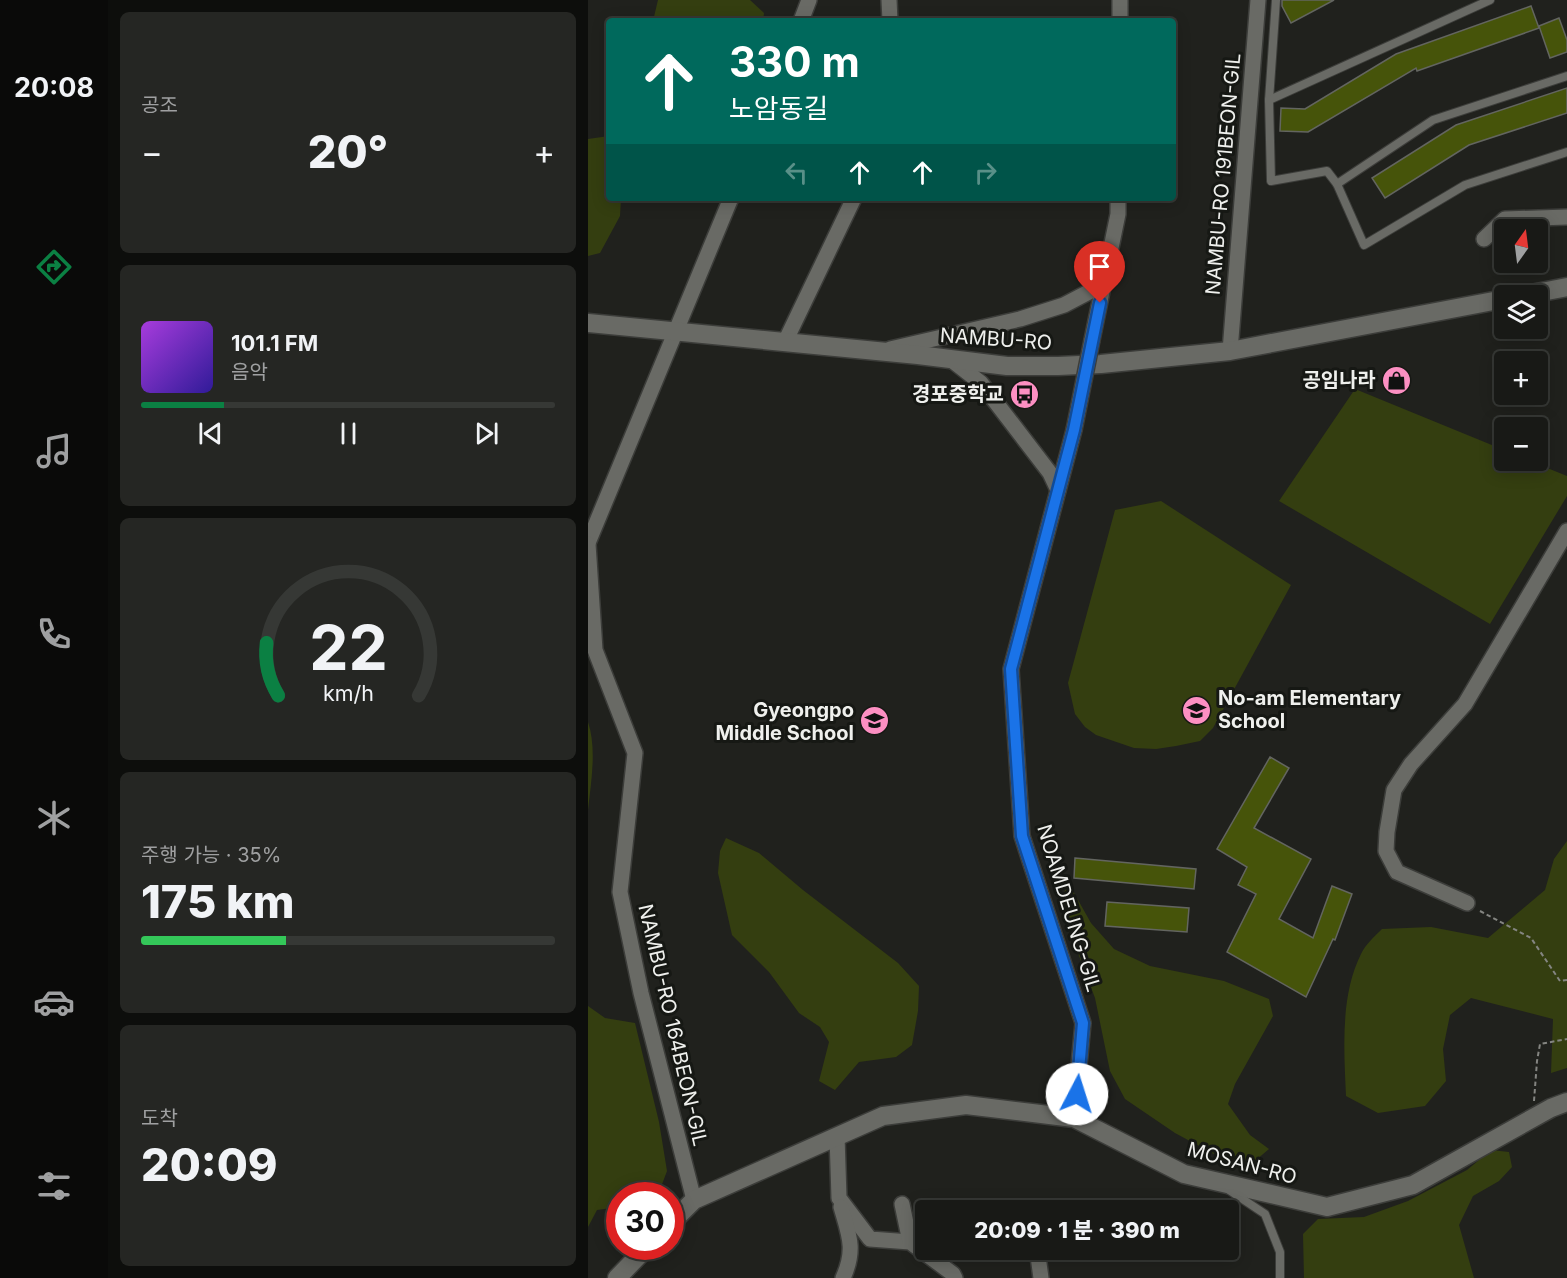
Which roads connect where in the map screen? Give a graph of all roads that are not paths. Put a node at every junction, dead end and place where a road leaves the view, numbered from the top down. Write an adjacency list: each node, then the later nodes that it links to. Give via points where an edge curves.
1 (809, 0): 7 (street)
2 (890, 0): 8 (street)
3 (1120, 0): 9 (street)
4 (1258, 0): 27 (street, NAMBU-RO 191BEON-GIL)
5 (1276, 0): 11 (lane)
6 (1490, 0): 11 (lane)
7 (802, 18)
8 (890, 18)
9 (1120, 18)
10 (1567, 76): 13 (lane, via 1433,120)
11 (1269, 100): 13 (lane, via 1271,181 1327,171)
12 (1567, 152): 13 (lane, via 1465,185 1364,245)
13 (1337, 184)
14 (730, 201): 24 (street, NAMBU-RO 164BEON-GIL)
15 (853, 201): 25 (street)
16 (1118, 201): 19 (street)
17 (1567, 217): 18 (street, via 1505,219)
18 (1484, 239)
19 (1104, 284): 26 (street, via 1064,304 1020,319); 29 (street, NOAMDEUNG-GIL, bridge)
20 (1567, 287): 21 (street)
21 (1548, 291)
22 (1494, 301): 27 (street, NAMBU-RO)
23 (588, 322): 24 (street, NAMBU-RO)
24 (676, 331): 25 (street, NAMBU-RO); 31 (street, NAMBU-RO 164BEON-GIL)
25 (785, 342): 26 (street, NAMBU-RO)
26 (879, 351): 28 (street, NAMBU-RO)
27 (1230, 351): 28 (street, NAMBU-RO, via 1058,366 1007,366)
28 (949, 358): 29 (street, via 981,383 1050,473)
29 (1058, 490): 34 (street, NOAMDEUNG-GIL, via 1011,669 1022,836 1083,1023)
30 (1566, 535): 32 (street, via 1465,704 1394,790 1386,851 1397,872)
31 (588, 543): 38 (street, NAMBU-RO 164BEON-GIL, via 595,650 635,753 620,892 640,993)
32 (1467, 903)
33 (1567, 1102): 36 (street, MOSAN-RO, via 1413,1185 1327,1207)
34 (1074, 1118): 35 (street, MOSAN-RO, via 966,1105 883,1116); 36 (street, MOSAN-RO, via 1184,1174)
35 (837, 1136): 37 (street); 38 (street, MOSAN-RO)
36 (1215, 1181): 49 (lane, via 1264,1214 1280,1252)
37 (839, 1198): 42 (street, via 870,1239); 46 (street, via 851,1245)
38 (694, 1200): 40 (street, MOSAN-RO)
39 (902, 1204): 42 (street)
40 (684, 1210)
41 (915, 1241): 42 (street)
42 (913, 1244): 47 (street)
43 (634, 1260): 45 (street)
44 (1039, 1260): 48 (street)
45 (617, 1278)
46 (843, 1278)
47 (955, 1278)
48 (1041, 1278)
49 (1280, 1278)

